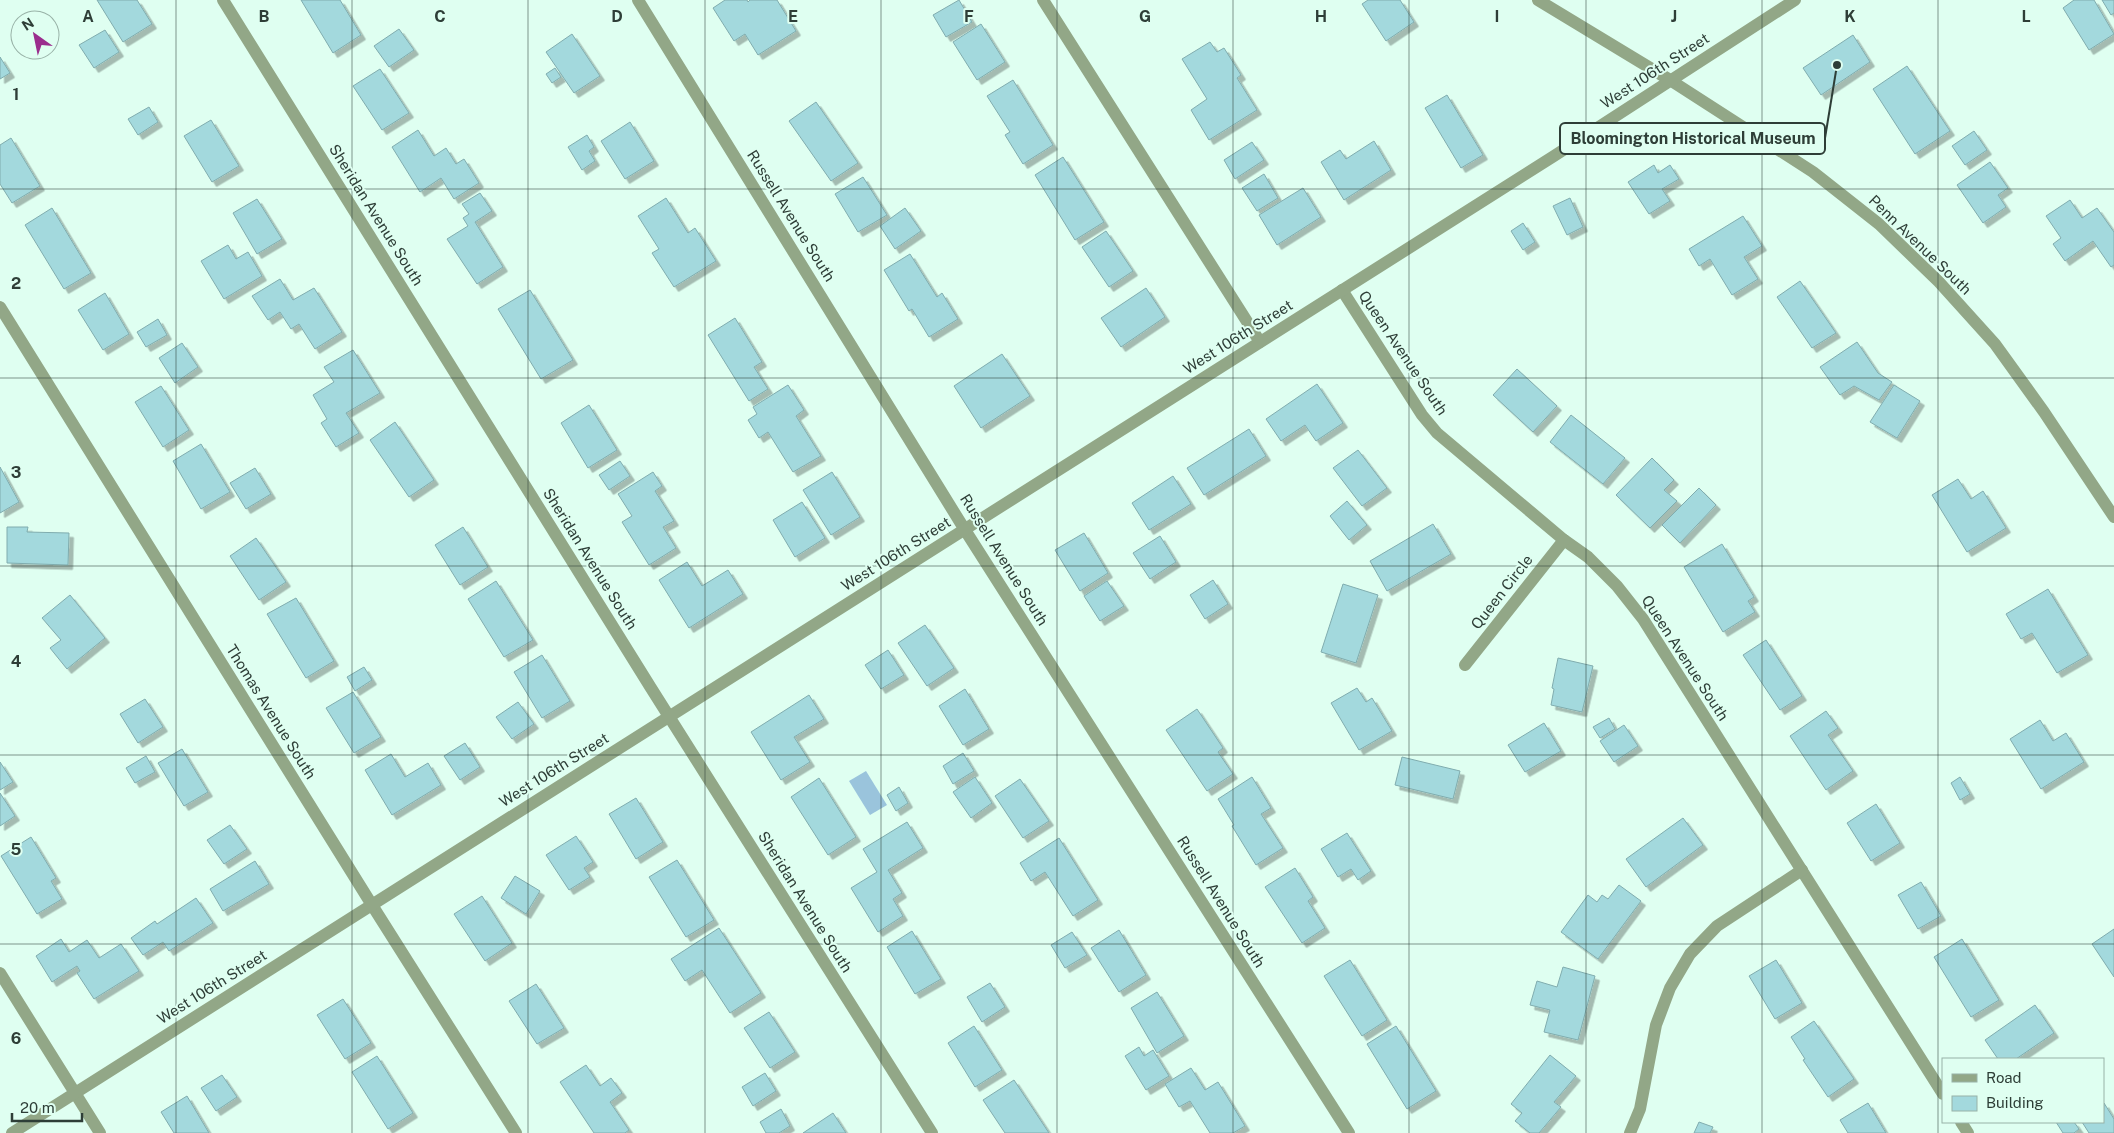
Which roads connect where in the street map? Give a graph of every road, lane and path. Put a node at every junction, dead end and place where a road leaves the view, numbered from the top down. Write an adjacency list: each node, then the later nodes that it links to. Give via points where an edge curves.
1 (223, 0): 14 (street, Sheridan Avenue South)
2 (638, 0): 11 (street, Russell Avenue South)
3 (1043, 0): 9 (street)
4 (1538, 0): 6 (street, Penn Avenue South)
5 (1795, 0): 6 (street, West 106th Street)
6 (1670, 80): 7 (street, West 106th Street); 10 (street, Penn Avenue South, via 1813,172 1879,224 1939,282 1995,344)
7 (1342, 290): 9 (street, West 106th Street); 12 (street, Queen Avenue South, via 1437,433)
8 (0, 307): 16 (street, Thomas Avenue South)
9 (1260, 342): 11 (street, West 106th Street)
10 (2114, 517)
11 (965, 530): 14 (street, West 106th Street); 24 (street, Russell Avenue South)
12 (1564, 540): 13 (street, Queen Circle); 15 (street, Queen Avenue South, via 1588,557 1643,619)
13 (1465, 665)
14 (669, 716): 16 (street, West 106th Street); 23 (street, Sheridan Avenue South)
15 (1802, 870): 18 (street, Queen Avenue South); 25 (street, via 1717,926 1690,954 1670,988 1656,1025 1640,1109)
16 (372, 905): 19 (street, West 106th Street); 22 (street, Thomas Avenue South)
17 (0, 973): 19 (street)
18 (1942, 1092)
19 (75, 1094): 20 (street, West 106th Street); 21 (street)
20 (12, 1133)
21 (100, 1133)
22 (516, 1133)
23 (932, 1133)
24 (1348, 1133)
25 (1630, 1133)

